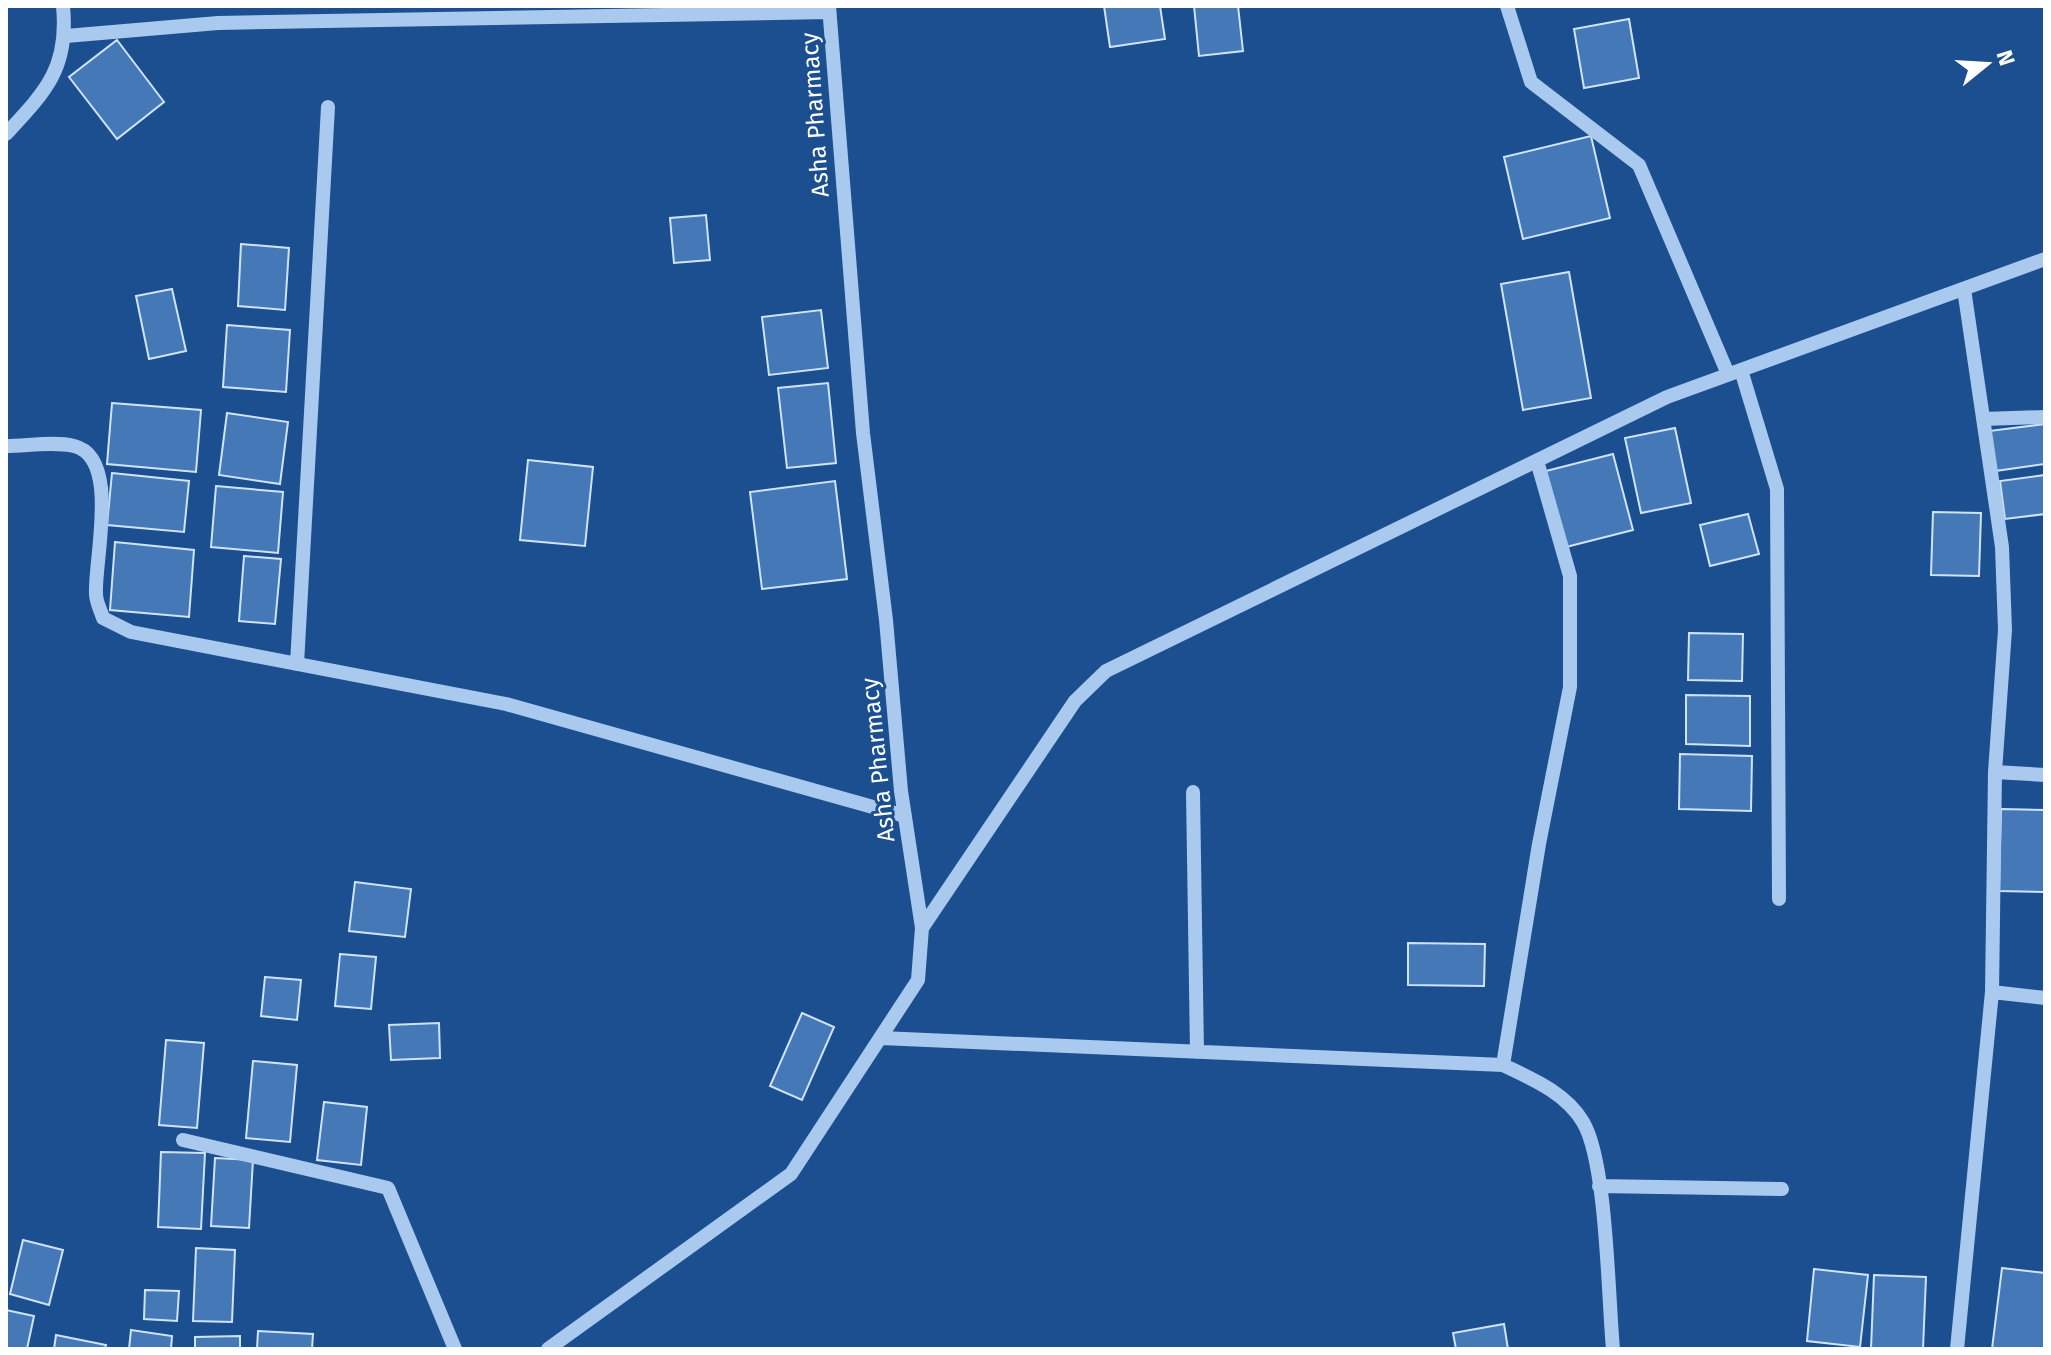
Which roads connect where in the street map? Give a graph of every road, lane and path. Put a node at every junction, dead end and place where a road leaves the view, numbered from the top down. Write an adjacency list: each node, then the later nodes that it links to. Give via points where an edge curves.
1 (63, 6): 4 (street)
2 (1507, 6): 9 (street, via 1531,82 1639,165)
3 (829, 9): 4 (street, via 218,23); 18 (street, Asha Pharmacy, via 863,433)
4 (66, 36): 6 (street, via 49,89)
5 (328, 107): 14 (street)
6 (6, 134)
7 (2045, 259): 8 (street)
8 (1964, 289): 9 (street); 11 (street)
9 (1734, 372): 13 (street, via 1667,397); 19 (street, via 1777,489)
10 (2045, 417): 11 (street)
11 (1983, 419): 15 (street, via 2006,593)
12 (6, 446): 14 (street, via 74,446 91,454 99,472 102,547 96,596 103,618 131,632)
13 (1537, 461): 20 (street, via 1106,671 1075,701); 25 (street, via 1570,576 1570,687)
14 (297, 664): 18 (street, via 506,704)
15 (1995, 772): 16 (street); 21 (street)
16 (2045, 775)
17 (1193, 792): 24 (street)
18 (905, 816): 20 (street, Asha Pharmacy)
19 (1779, 899)
20 (922, 928): 23 (street, Asha Pharmacy, via 918,980)
21 (1992, 992): 22 (street); 32 (street)
22 (2045, 998)
23 (881, 1038): 24 (street); 30 (street, Asha Pharmacy, via 791,1174)
24 (1197, 1052): 25 (street)
25 (1503, 1065): 27 (street, via 1549,1087 1583,1122)
26 (183, 1140): 29 (street, via 388,1188)
27 (1599, 1186): 28 (street); 31 (street)
28 (1782, 1189)
29 (455, 1349)
30 (548, 1349)
31 (1613, 1349)
32 (1957, 1349)

